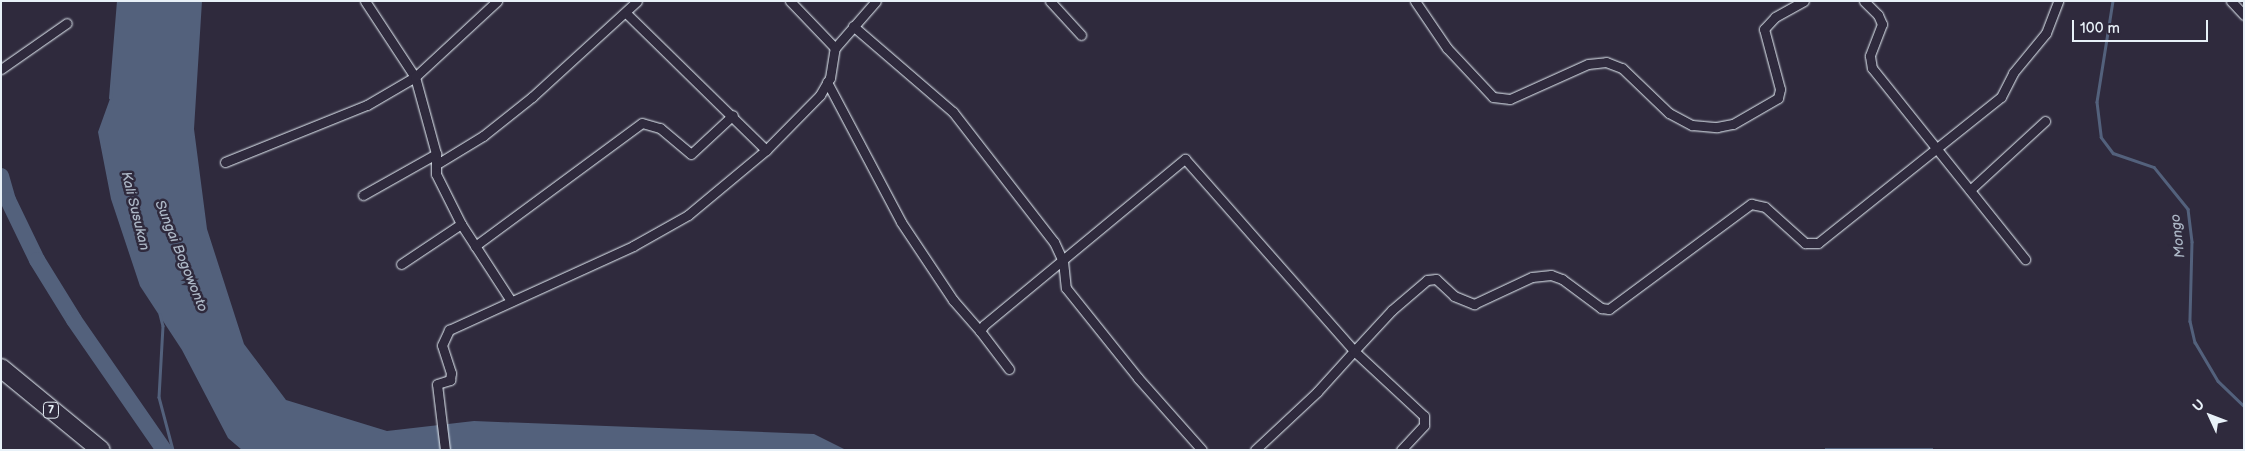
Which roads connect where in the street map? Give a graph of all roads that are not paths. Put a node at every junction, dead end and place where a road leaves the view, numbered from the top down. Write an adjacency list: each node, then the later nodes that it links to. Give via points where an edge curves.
1 (365, 1): 19 (street)
2 (497, 1): 19 (street)
3 (637, 1): 12 (street)
4 (790, 1): 17 (street)
5 (876, 1): 15 (street)
6 (1050, 1): 16 (street)
7 (1416, 1): 8 (street, via 1447,48 1493,97 1510,99 1583,66 1606,62 1622,68 1669,113 1692,125 1717,127 1733,124 1778,98 1780,89 1764,28 1775,17)
8 (1804, 1)
9 (1864, 1): 23 (street, via 1882,24 1870,56 1872,68)
10 (2058, 1): 23 (street, via 2046,33 2013,73 2006,92)
11 (2231, 1): 13 (street)
12 (626, 13): 21 (street); 27 (street, via 532,98 483,136)
13 (2244, 15)
14 (67, 23): 18 (street)
15 (853, 26): 17 (street); 33 (street, via 953,112 1054,242)
16 (1082, 35)
17 (835, 48): 20 (street)
18 (1, 69)
19 (415, 77): 25 (street); 26 (street, via 367,105)
20 (827, 82): 24 (street, via 820,94); 36 (street, via 901,222 953,300)
21 (733, 116): 24 (street); 31 (street, via 691,154 660,128 642,123)
22 (2044, 121): 28 (street)
23 (1936, 149): 28 (street); 37 (street, via 1818,243 1805,242 1765,207 1751,204 1609,309 1601,308 1562,278 1551,275 1532,277 1474,304 1454,296 1436,280 1429,279 1392,310)
24 (766, 150): 35 (street, via 688,215 633,246)
25 (436, 154): 27 (street); 29 (street)
26 (224, 162)
27 (437, 164): 30 (street, via 436,174)
28 (1970, 190): 32 (street)
29 (363, 195)
30 (461, 224): 31 (street); 34 (street)
31 (475, 246): 35 (street)
32 (2025, 259)
33 (1063, 261): 36 (street); 37 (street, via 1185,159); 42 (street, via 1066,288 1138,378)
34 (401, 264)
35 (511, 301): 41 (street, via 449,330 442,345 451,373 450,380 437,384)
36 (980, 331): 39 (street)
37 (1354, 351): 43 (street, via 1317,392); 44 (street, via 1425,417 1424,424)
38 (1, 368): 40 (highway, 7)
39 (1009, 369)
40 (101, 450)
41 (445, 450)
42 (1202, 450)
43 (1255, 450)
44 (1401, 450)

